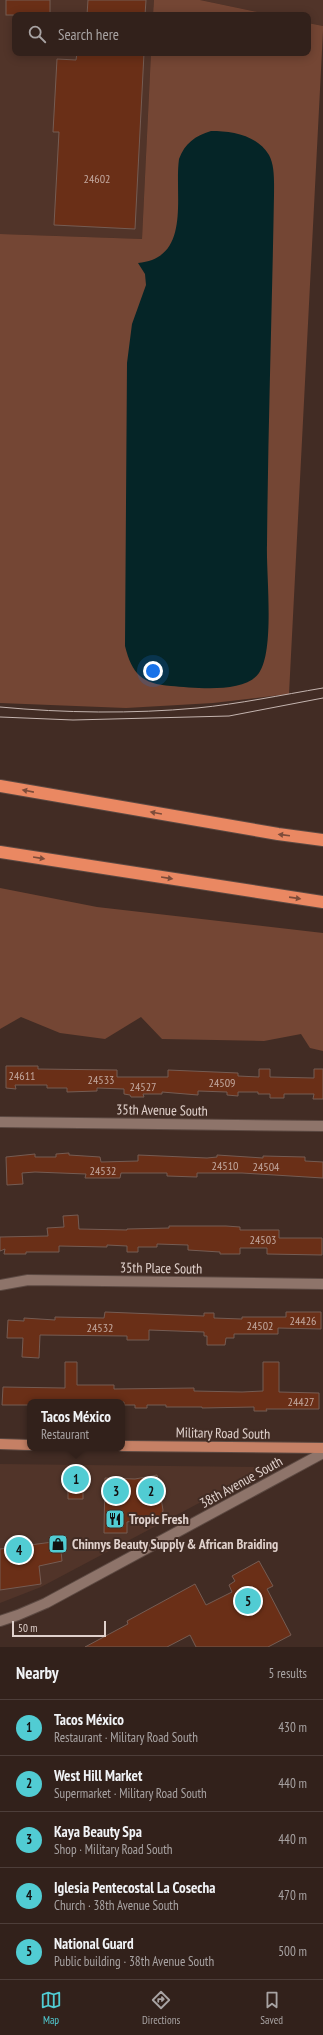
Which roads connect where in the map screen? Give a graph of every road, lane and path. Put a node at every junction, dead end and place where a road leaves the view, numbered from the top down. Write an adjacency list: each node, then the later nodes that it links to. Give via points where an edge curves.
1 (0, 786): 2 (highway, one-way to 1)
2 (323, 840)
3 (0, 852): 4 (highway, one-way to 4)
4 (323, 902)
5 (0, 1122): 6 (street, 35th Avenue South)
6 (323, 1126)
7 (323, 1284): 8 (street, 35th Place South, via 28,1280)
8 (0, 1285)
9 (0, 1444): 10 (main road)
10 (27, 1445)
11 (125, 1446): 12 (main road, Military Road South)
12 (323, 1448)
13 (323, 1453): 14 (street, 38th Avenue South, via 46,1603)
14 (0, 1621)

